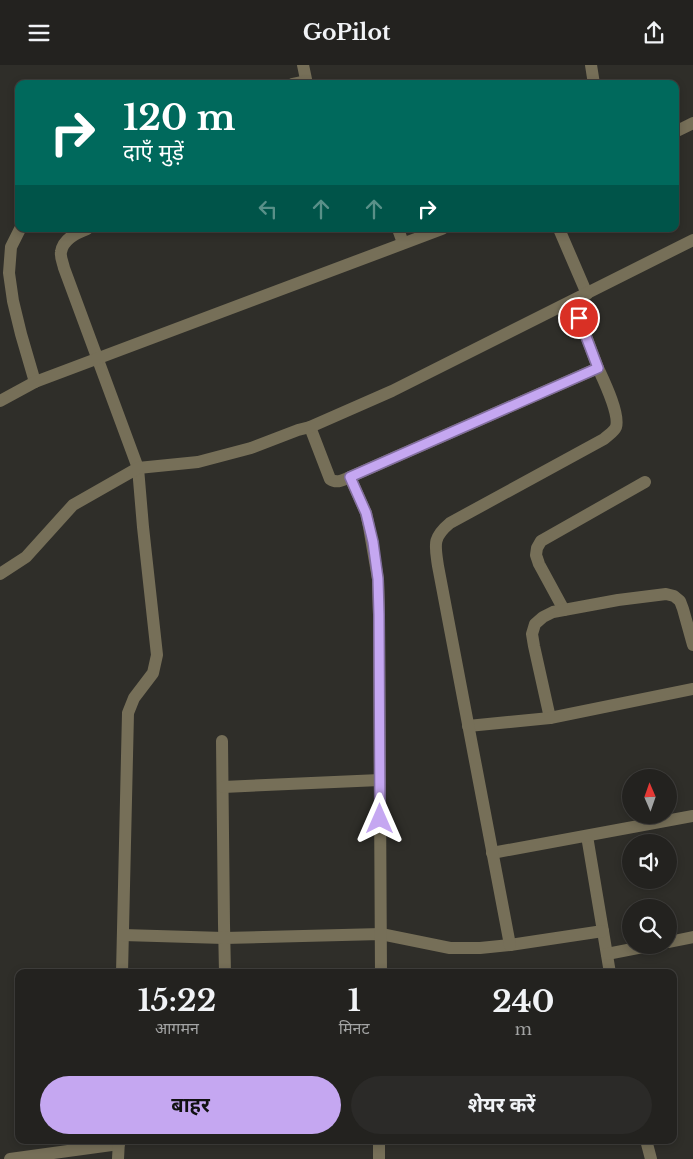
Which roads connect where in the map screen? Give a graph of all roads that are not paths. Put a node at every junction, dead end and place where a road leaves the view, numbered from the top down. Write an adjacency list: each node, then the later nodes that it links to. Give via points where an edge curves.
1 (304, 65): 3 (street)
2 (590, 65): 4 (street)
3 (307, 80)
4 (593, 80)
5 (693, 123): 6 (street)
6 (679, 130)
7 (18, 232): 18 (street, via 11,247 9,273 13,301)
8 (80, 232): 16 (street, via 65,241 60,253)
9 (399, 232): 13 (street)
10 (434, 232): 13 (street)
11 (560, 232): 14 (street)
12 (693, 240): 14 (street)
13 (403, 243): 16 (street)
14 (587, 294): 15 (street)
15 (573, 301): 17 (street); 20 (street, via 392,391)
16 (97, 358): 18 (street); 21 (street)
17 (598, 368): 22 (street); 29 (street, via 616,411 614,431 450,523 436,538 438,566)
18 (35, 382): 19 (street)
19 (0, 401)
20 (310, 427): 21 (street, via 198,462); 22 (street, via 330,479 334,482)
21 (138, 468): 24 (street, via 73,505 26,557); 38 (street, via 157,655 153,673 134,697 128,713)
22 (350, 477): 31 (street, via 366,513 378,579)
23 (645, 483): 25 (street, via 541,541 536,555 539,565)
24 (0, 574)
25 (564, 610): 26 (street, via 618,600 674,596 680,601); 28 (street, via 543,617 535,624 532,633)
26 (693, 645)
27 (693, 689): 28 (street)
28 (550, 718): 29 (street)
29 (468, 726): 35 (street)
30 (222, 741): 32 (street)
31 (380, 780): 32 (street); 37 (street)
32 (223, 787): 40 (street)
33 (693, 816): 34 (street)
34 (586, 836): 35 (street); 36 (street)
35 (492, 853): 42 (street)
36 (602, 931): 42 (street); 44 (street)
37 (381, 934): 40 (street); 42 (street, via 450,947); 47 (street)
38 (123, 935): 40 (street); 45 (street)
39 (693, 937): 41 (street)
40 (224, 938): 46 (street)
41 (677, 940)
42 (510, 945)
43 (622, 951): 44 (street)
44 (606, 954): 48 (street)
45 (122, 969)
46 (225, 969)
47 (381, 969)
48 (609, 969)
49 (106, 1144): 53 (street)
50 (119, 1144): 54 (street)
51 (379, 1144): 55 (street)
52 (647, 1144): 56 (street)
53 (10, 1159)
54 (118, 1159)
55 (379, 1159)
56 (650, 1159)

